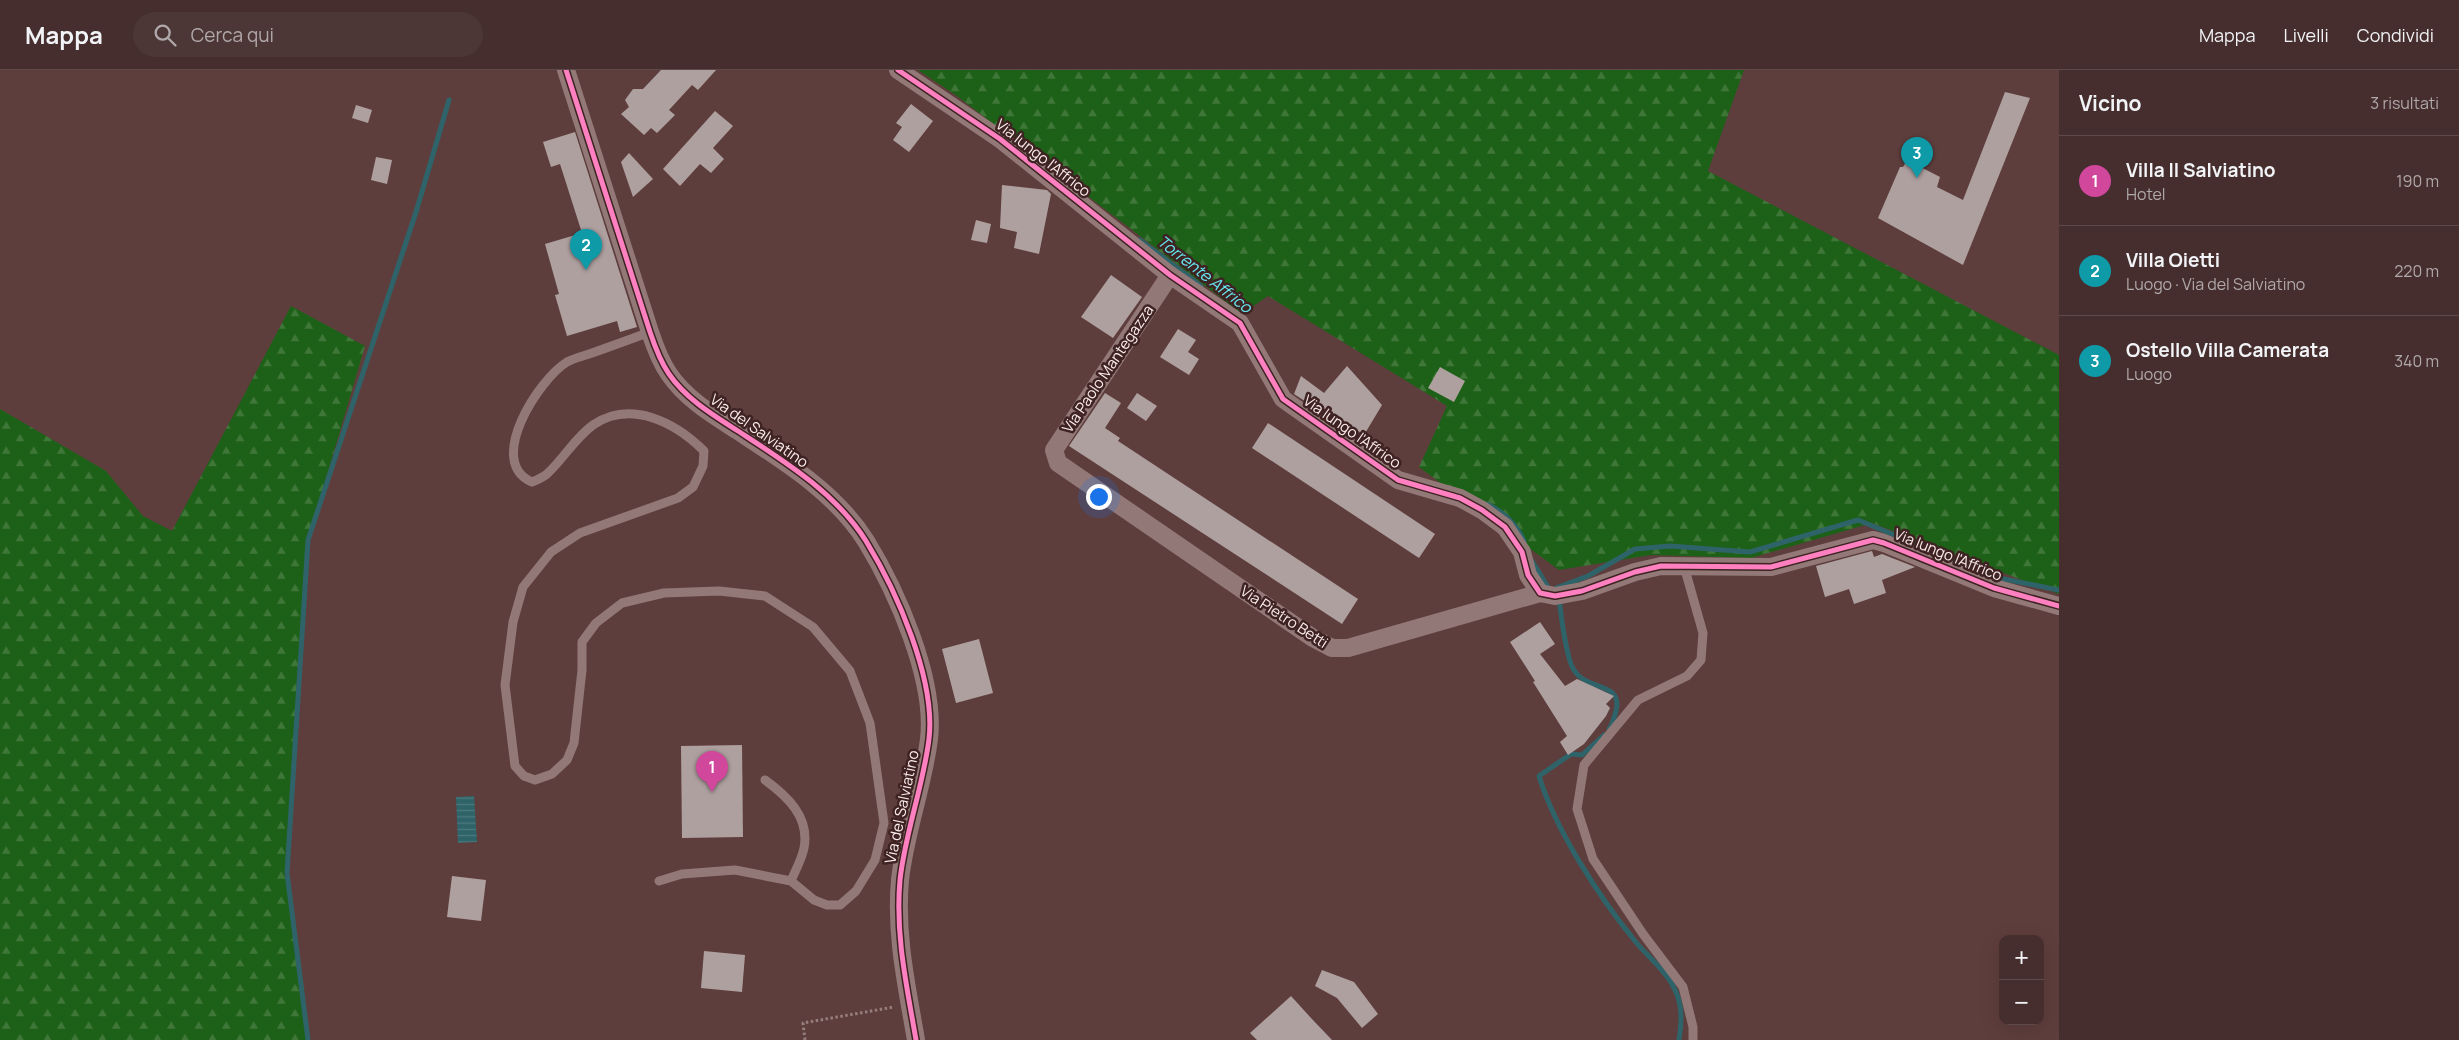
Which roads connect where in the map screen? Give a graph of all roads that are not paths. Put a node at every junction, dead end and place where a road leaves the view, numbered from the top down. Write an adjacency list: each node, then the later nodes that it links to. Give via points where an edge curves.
1 (566, 70): 4 (street, Via del Salviatino)
2 (898, 70): 3 (street, Via lungo l'Affrico, via 1000,139)
3 (1170, 275): 5 (street, Via Paolo Mantegazza, via 1054,450); 7 (street, Via lungo l'Affrico, via 1240,323 1283,399 1398,480 1460,498 1505,527 1522,552 1528,575)
4 (650, 332): 11 (lane, via 567,362 544,382 519,423 514,462 524,479 532,482 548,474 563,454 593,426 610,417 632,414 660,420 686,434 704,451 703,466 693,487 678,498 580,533 551,552 523,587 513,622 505,685 515,766 524,776 535,780 552,774 567,760 574,743 582,642 596,623 622,603 664,593 719,591 765,596 813,627 850,671 870,723 884,823 874,860 856,891 840,905 814,900); 12 (street, Via del Salviatino, via 663,364 685,393 808,480 850,518 883,570 904,618 928,701 929,727 924,767 900,880 898,918 902,964)
5 (1058, 464): 7 (street, Via Pietro Betti, via 1312,638 1332,648 1348,648)
6 (1684, 566): 7 (street, Via lungo l'Affrico, via 1661,566 1635,572 1582,591 1555,596); 8 (street, Via lungo l'Affrico, via 1771,567 1873,540 1994,588); 13 (lane, via 1703,633 1701,660 1687,676 1638,700 1584,765 1577,809 1593,859 1683,987)
7 (1540, 592)
8 (2059, 606)
9 (765, 780): 11 (lane, via 788,799 800,815 804,847)
10 (659, 881): 11 (lane, via 682,874 735,870)
11 (791, 881)
12 (916, 1040)
13 (1693, 1040)

